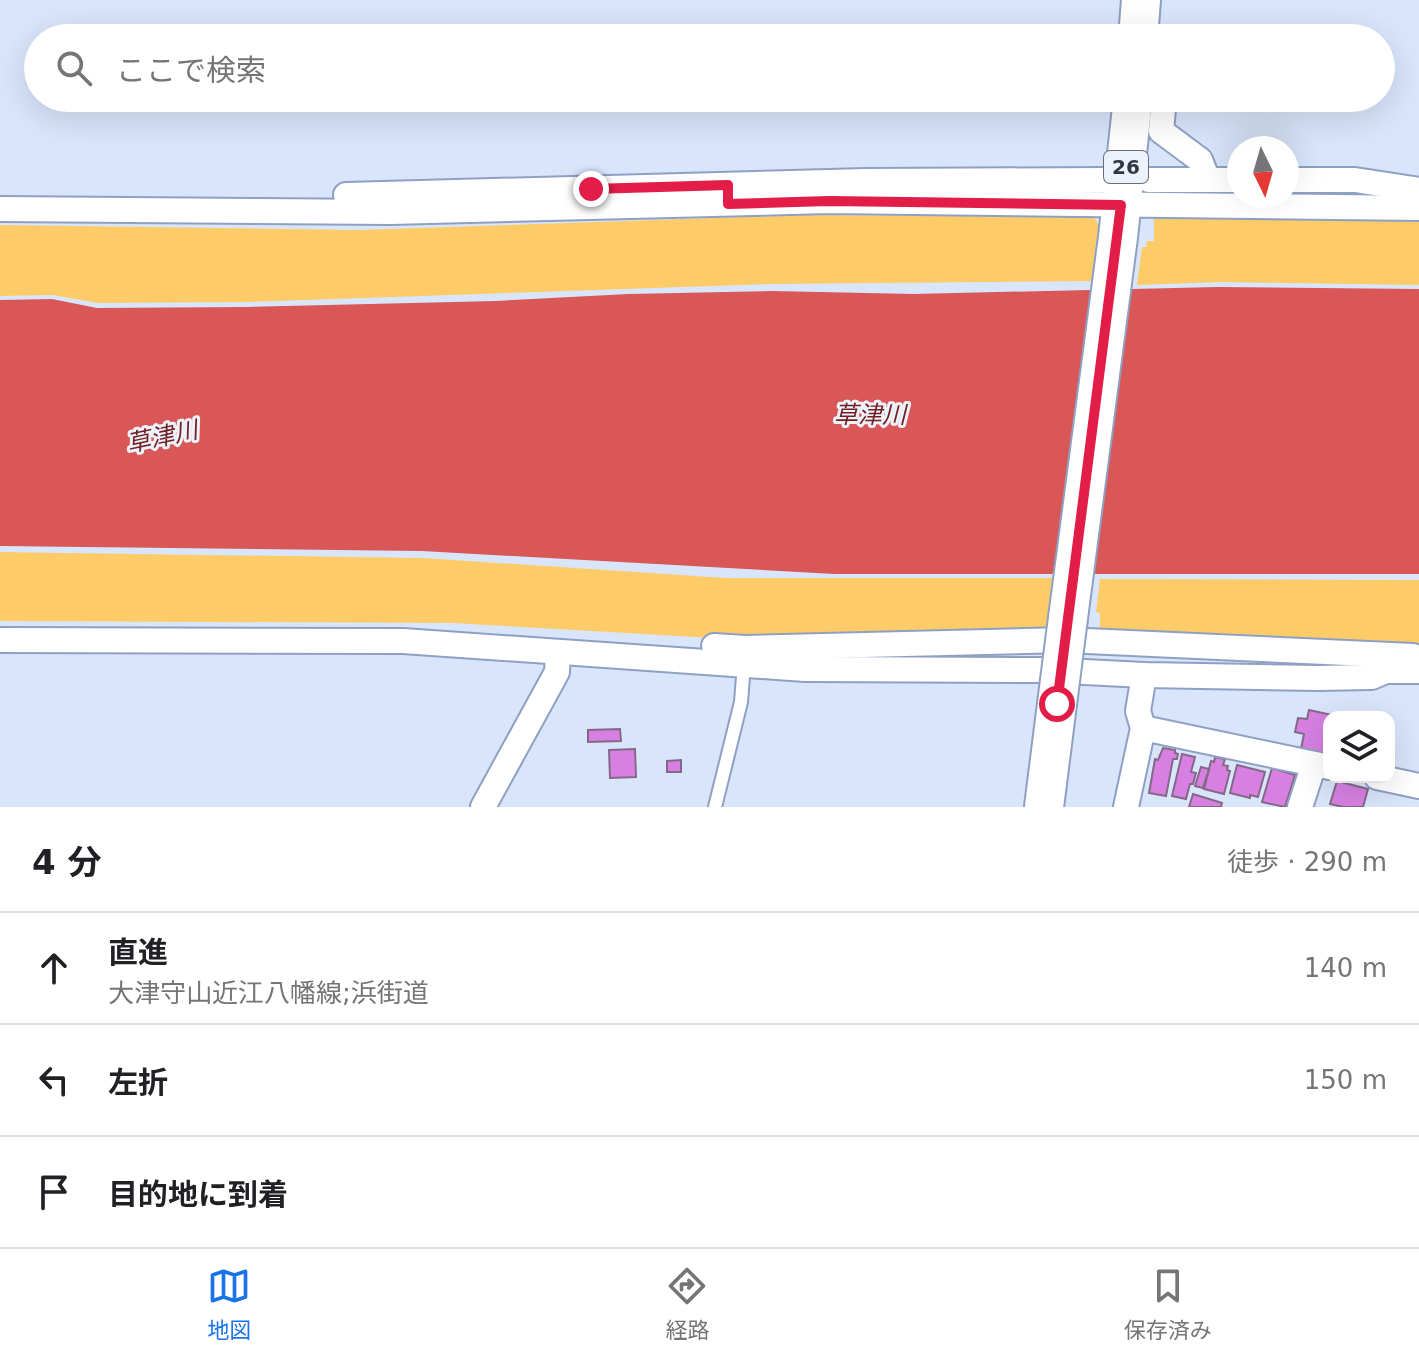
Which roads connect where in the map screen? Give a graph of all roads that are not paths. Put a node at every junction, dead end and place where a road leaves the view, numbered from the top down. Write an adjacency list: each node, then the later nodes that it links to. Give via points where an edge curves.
1 (1141, 0): 2 (main road)
2 (1139, 24)
3 (1131, 112): 12 (main road, 26)
4 (1163, 112): 6 (street, via 1161,131 1200,160)
5 (1149, 180): 6 (street)
6 (1208, 180): 7 (street)
7 (1227, 180)
8 (1299, 180): 9 (street, via 1355,180)
9 (1419, 190)
10 (0, 195): 11 (street)
11 (589, 198): 12 (street, via 728,194); 14 (street, via 390,212)
12 (1116, 207): 13 (street); 17 (main road, 26, bridge)
13 (1419, 208)
14 (0, 209)
15 (0, 626): 17 (street, via 410,630 745,648)
16 (0, 640): 18 (street, via 403,641)
17 (1054, 646): 20 (street); 21 (street, via 1103,655); 30 (main road, 26, bridge, via 1057,704)
18 (558, 652): 20 (street); 28 (street, via 557,672)
19 (1419, 657): 21 (street)
20 (749, 665): 23 (street); 29 (lane)
21 (1391, 666): 22 (street); 23 (street, via 1372,677)
22 (1419, 671)
23 (1144, 675): 24 (street, via 1138,711)
24 (1143, 728): 25 (street); 31 (street)
25 (1321, 766): 32 (street)
26 (1395, 781): 27 (street)
27 (1419, 786)
28 (483, 807)
29 (715, 807)
30 (1044, 807)
31 (1126, 807)
32 (1300, 807)

